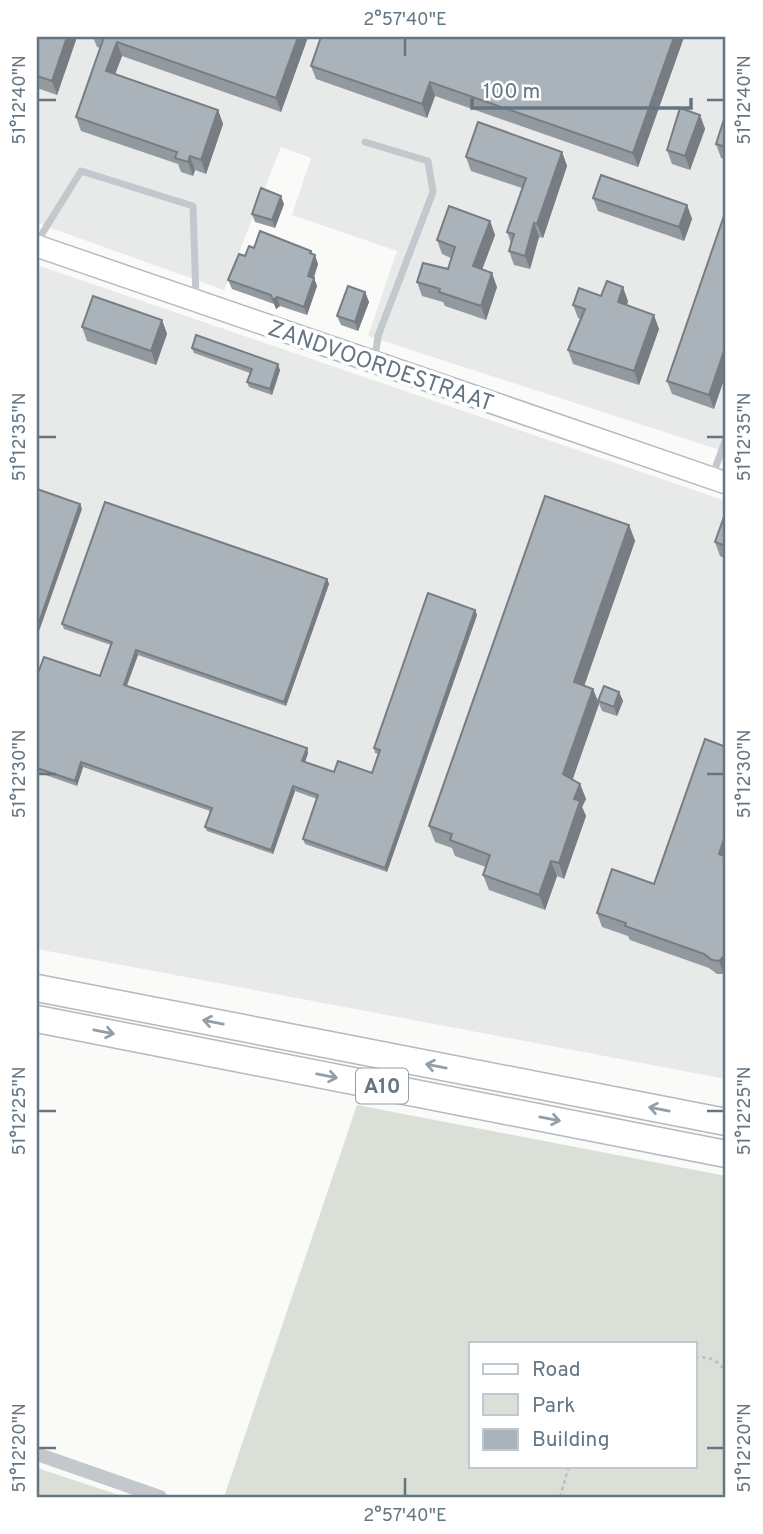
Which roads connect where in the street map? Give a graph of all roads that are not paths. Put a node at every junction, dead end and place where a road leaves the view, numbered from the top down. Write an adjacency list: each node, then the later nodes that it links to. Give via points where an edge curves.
1 (365, 142): 4 (lane, via 428,162 433,192 378,336)
2 (37, 244): 3 (main road, ZANDVOORDESTRAAT); 3 (lane, via 81,171 193,206)
3 (196, 301): 4 (main road, ZANDVOORDESTRAAT)
4 (374, 362): 6 (main road, ZANDVOORDESTRAAT)
5 (726, 439): 6 (lane)
6 (719, 481)
7 (37, 988): 9 (highway, A10, one-way to 7)
8 (37, 1019): 10 (highway, A10, one-way to 10)
9 (726, 1122)
10 (726, 1154)
11 (37, 1454): 12 (street)
12 (160, 1497)

